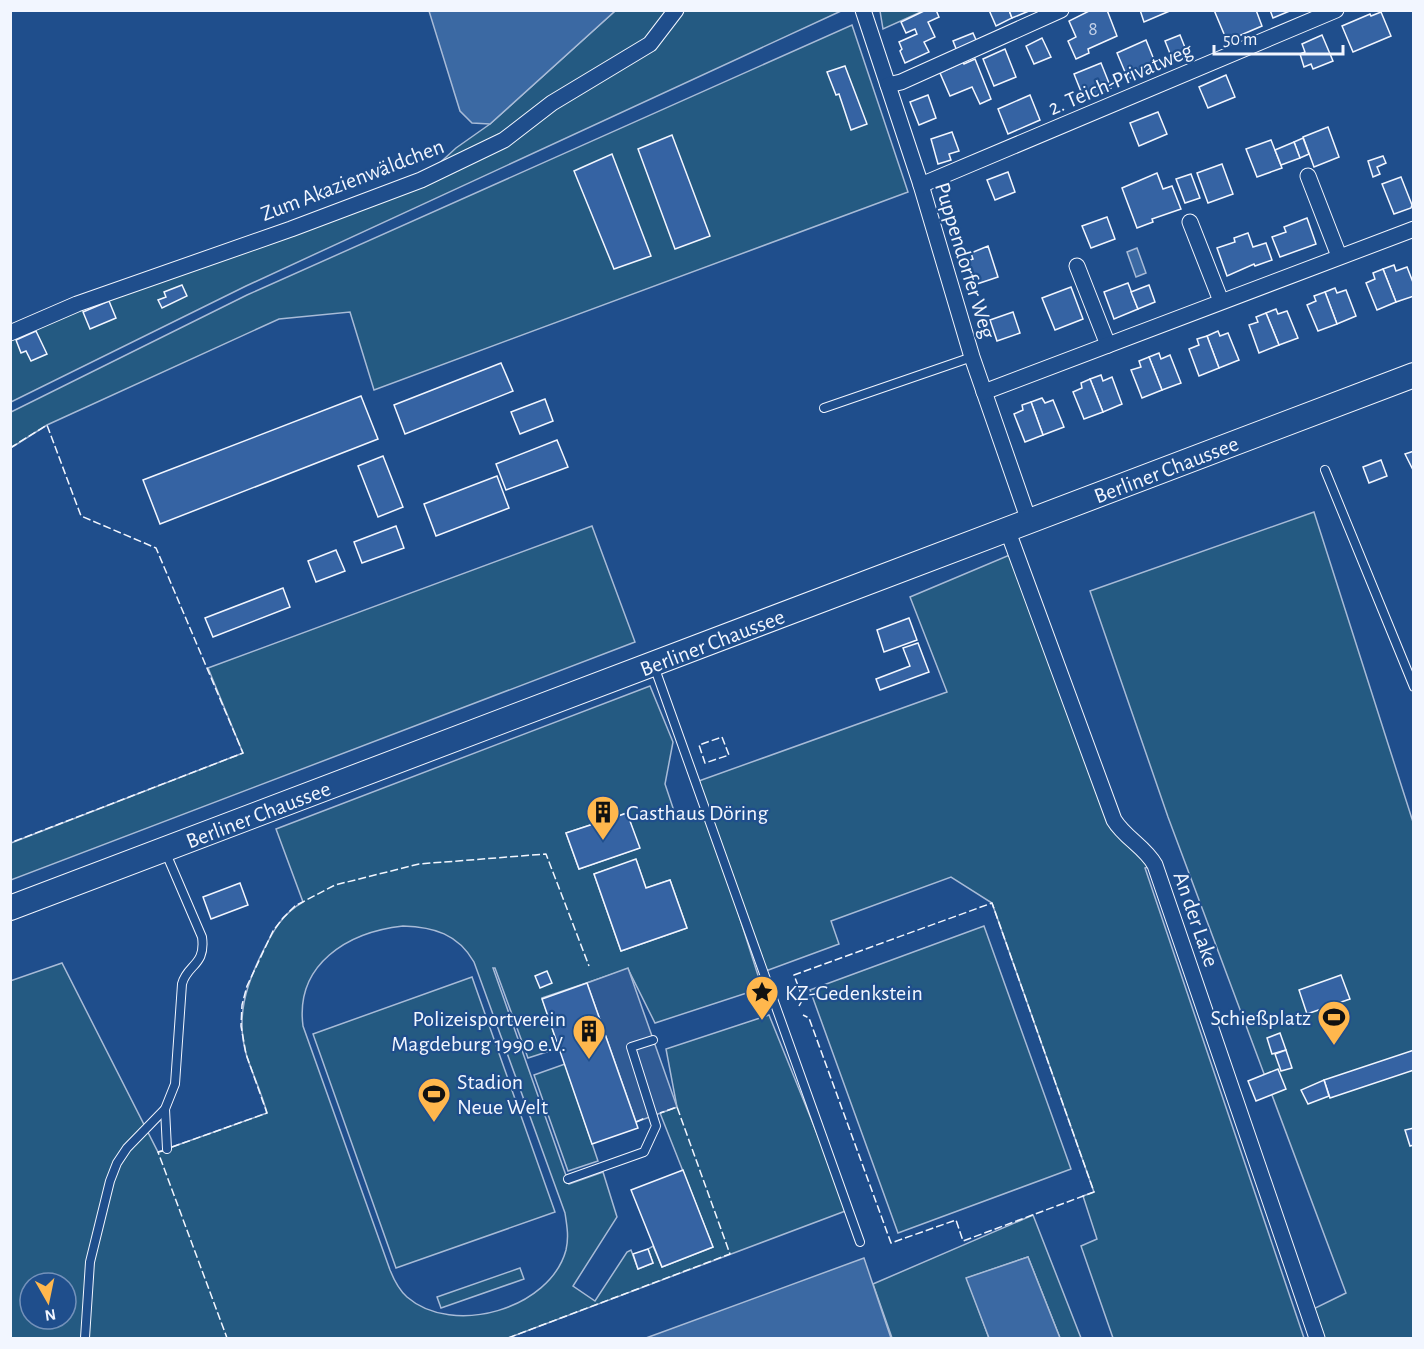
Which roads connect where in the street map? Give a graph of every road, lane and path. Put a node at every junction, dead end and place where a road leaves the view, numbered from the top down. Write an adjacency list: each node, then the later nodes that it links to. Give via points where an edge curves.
1 (676, 10): 13 (street, Zum Akazienwäldchen, via 650,44 552,103 504,140 421,180 77,304)
2 (863, 10): 5 (street, Puppendorfer Weg)
3 (1061, 10): 5 (street)
4 (1336, 10): 7 (street, 2. Teich-Privatweg)
5 (888, 85): 7 (street, Puppendorfer Weg)
6 (1308, 176): 10 (street)
7 (921, 185): 15 (street, Puppendorfer Weg)
8 (1190, 222): 12 (street)
9 (1413, 229): 10 (street)
10 (1339, 256): 12 (street)
11 (1077, 266): 14 (street)
12 (1221, 301): 14 (street)
13 (10, 333)
14 (1108, 345): 17 (street)
15 (972, 357): 17 (street, Puppendorfer Weg); 18 (lane)
16 (1413, 375): 20 (main road, Berliner Chaussee)
17 (984, 392): 20 (street, Puppendorfer Weg)
18 (824, 408)
19 (1325, 470): 23 (lane)
20 (1029, 521): 21 (main road, Berliner Chaussee)
21 (1007, 529): 22 (main road, Berliner Chaussee); 32 (street, An der Lake, via 1114,820 1155,866)
22 (654, 664): 24 (main road, Berliner Chaussee); 30 (lane)
23 (1413, 687)
24 (164, 849): 25 (main road, Berliner Chaussee); 27 (lane, via 203,944 201,958 182,984 175,1084)
25 (10, 908)
26 (653, 1040): 29 (lane, via 631,1047 656,1126 644,1152)
27 (165, 1109): 28 (lane); 31 (lane, via 127,1148 110,1181 90,1262)
28 (167, 1149)
29 (568, 1179)
30 (861, 1242)
31 (85, 1338)
32 (1317, 1338)

